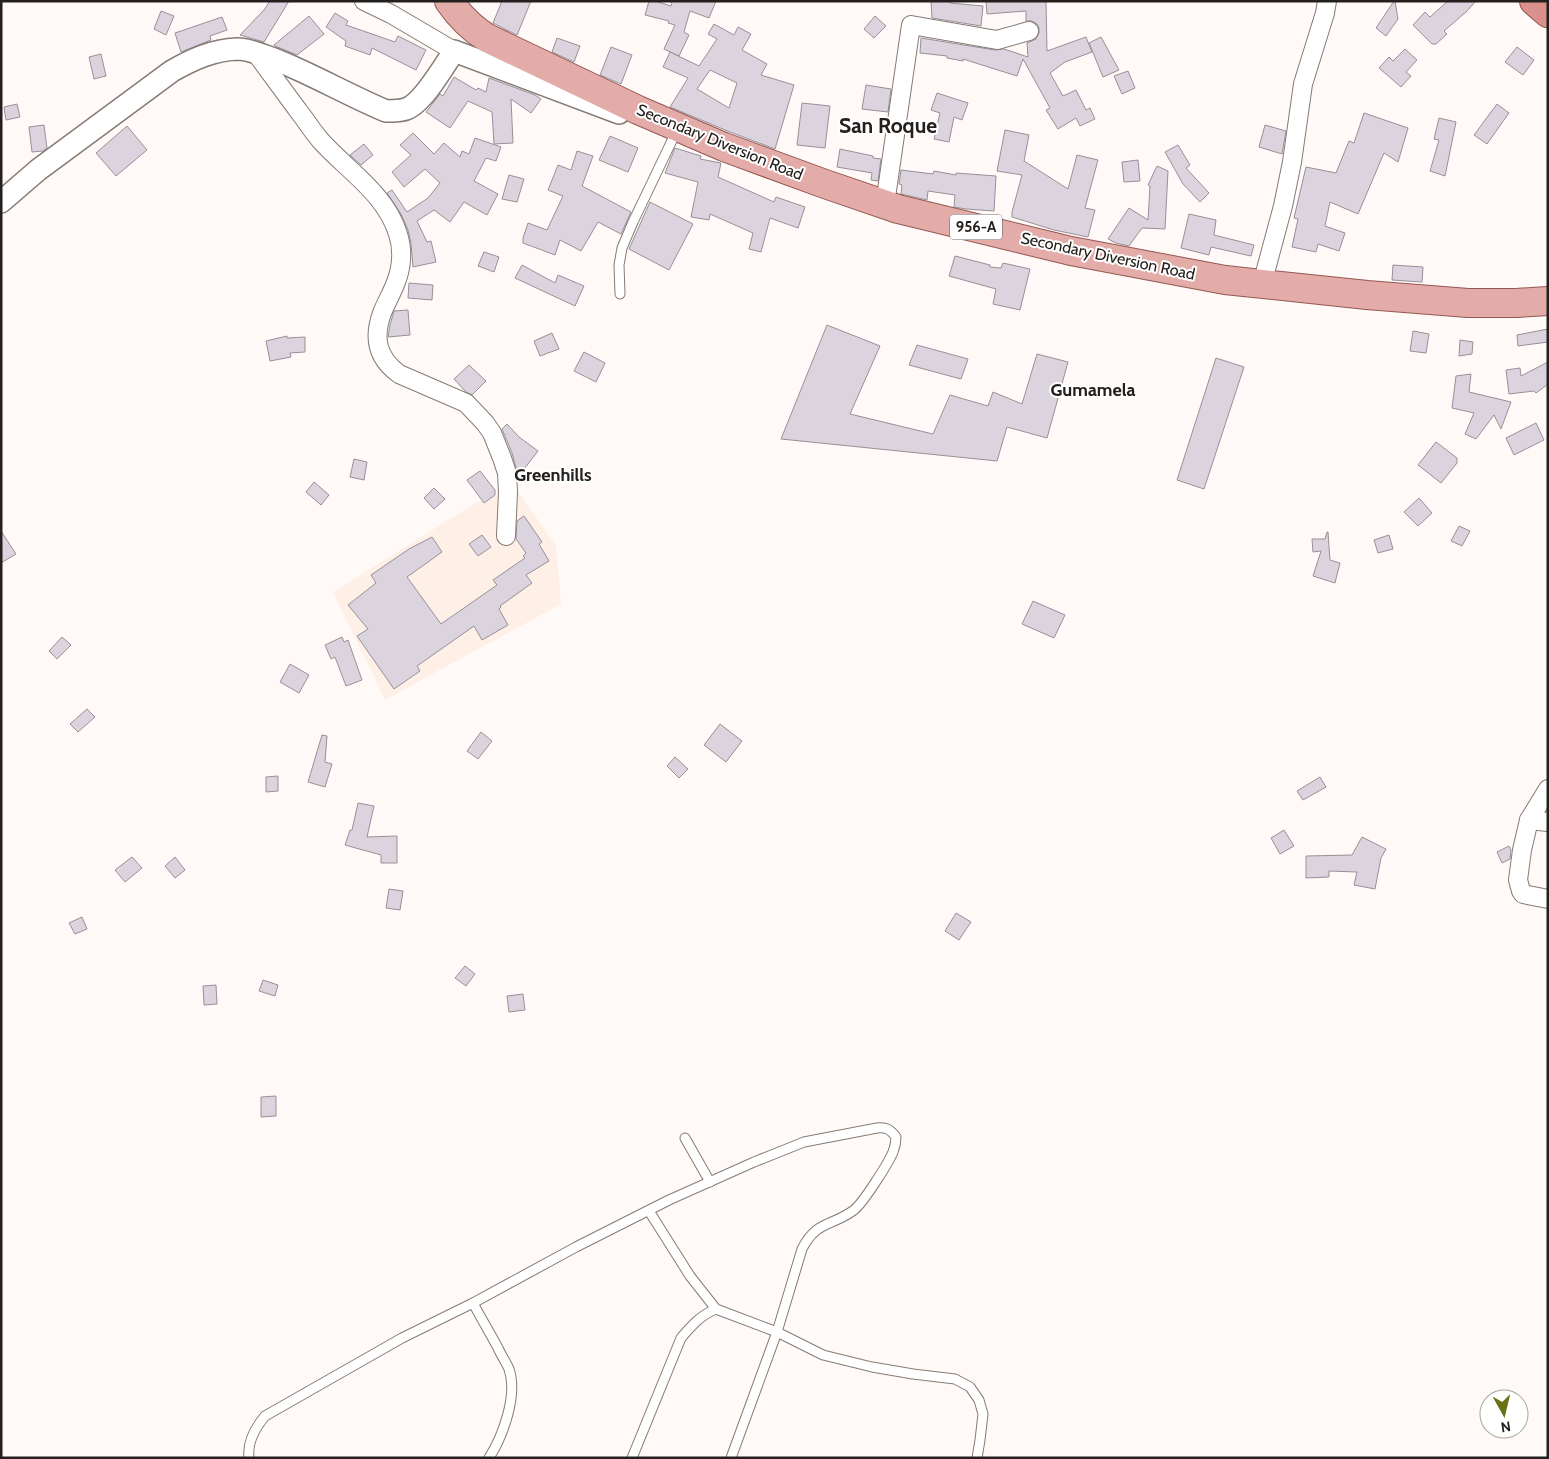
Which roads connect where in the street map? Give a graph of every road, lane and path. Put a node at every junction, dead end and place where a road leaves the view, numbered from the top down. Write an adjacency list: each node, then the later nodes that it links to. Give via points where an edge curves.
1 (364, 1): 7 (street)
2 (450, 1): 9 (main road, Secondary Diversion Road / 956-A, via 464,21 487,38)
3 (1327, 1): 12 (street, via 1303,84 1283,206)
4 (1534, 1): 5 (highway)
5 (1548, 13)
6 (1029, 31): 11 (street, via 997,40 911,25)
7 (454, 51): 8 (street, via 421,99 408,109 396,111 386,111); 9 (street, via 611,111 639,120)
8 (255, 52): 10 (street, via 239,49 208,54 172,71 38,170); 15 (street, via 319,138 378,197 393,221 399,235 401,264 382,314 377,345 391,368 462,401 492,433 507,473)
9 (674, 125): 11 (main road, Secondary Diversion Road / 956-A, via 724,147); 13 (lane, via 622,248)
10 (1, 202)
11 (885, 204): 12 (main road, Secondary Diversion Road / 956-A, via 1071,251)
12 (1262, 284): 14 (main road, Secondary Diversion Road / 956-A, via 1468,303)
13 (620, 294)
14 (1548, 301)
15 (506, 536)
16 (1548, 789): 17 (street)
17 (1529, 820): 18 (street); 19 (street, via 1519,886 1523,894)
18 (1548, 822)
19 (1548, 899)
20 (685, 1138): 21 (lane)
21 (710, 1182): 22 (lane); 25 (lane, via 804,1142 886,1127 896,1137 893,1153 862,1202 854,1210 821,1226 807,1239)
22 (649, 1210): 23 (lane); 24 (lane, via 690,1276)
23 (473, 1303): 26 (lane, via 402,1338 265,1416 251,1439); 27 (lane, via 509,1369 512,1384 505,1423)
24 (716, 1309): 25 (lane); 28 (lane, via 694,1323 682,1338)
25 (777, 1332): 29 (lane); 30 (lane, via 823,1355 872,1367 955,1379 970,1387 979,1400 982,1414)
26 (249, 1458)
27 (489, 1458)
28 (632, 1458)
29 (731, 1458)
30 (977, 1458)

